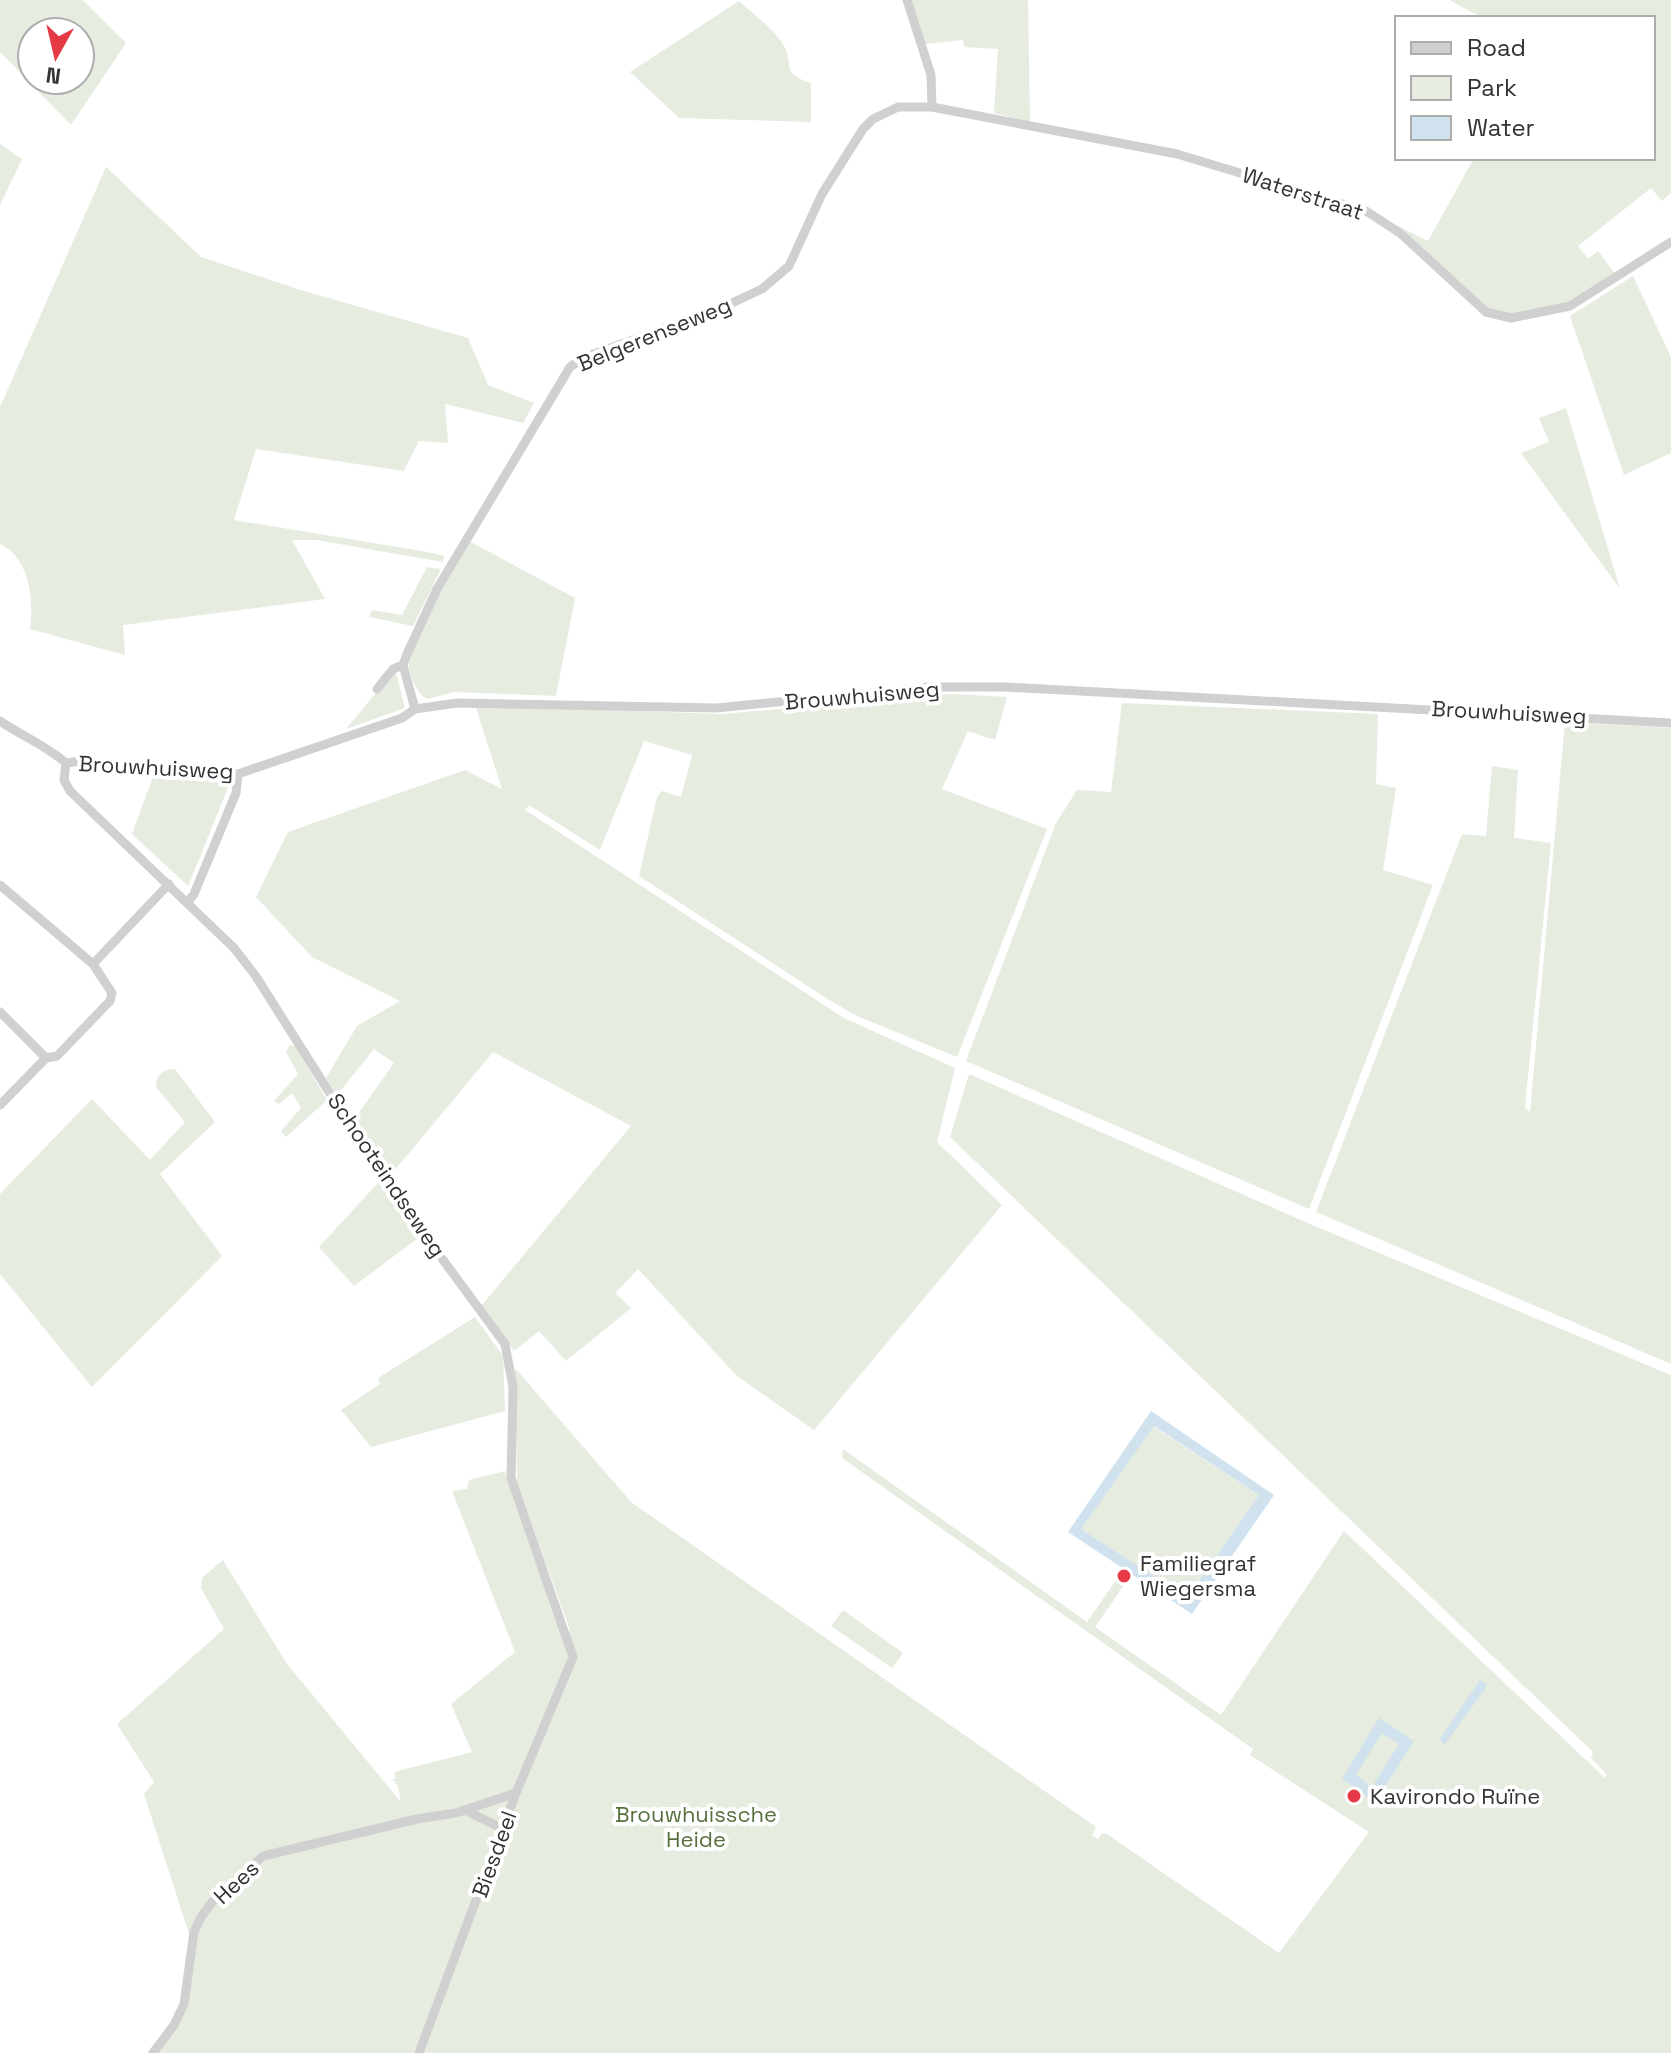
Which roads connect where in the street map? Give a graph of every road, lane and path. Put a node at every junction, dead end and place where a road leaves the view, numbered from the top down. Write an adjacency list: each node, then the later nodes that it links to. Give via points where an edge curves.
1 (907, 0): 2 (street, via 931,75)
2 (932, 107): 3 (street, Waterstraat, via 1177,154 1366,211 1400,233 1486,312 1511,318 1570,306); 4 (street, Belgerenseweg, via 898,107 863,129 822,194 789,266 762,289 570,367 437,589)
3 (1671, 242)
4 (403, 665): 5 (street, Belgerenseweg); 6 (street)
5 (377, 689)
6 (415, 709): 8 (street, Brouwhuisweg, via 483,701 716,708 929,687 1005,687); 10 (street, Brouwhuisweg)
7 (0, 721): 9 (street)
8 (1671, 723)
9 (66, 763): 10 (street, Brouwhuisweg); 11 (street, Schooteindseweg, via 64,780 70,791)
10 (238, 774): 13 (street, via 236,793)
11 (169, 884): 13 (street, Schooteindseweg); 14 (street)
12 (0, 885): 14 (street)
13 (187, 903): 18 (street, Schooteindseweg, via 255,975 390,1188 505,1344 513,1387 511,1478)
14 (93, 964): 16 (street, via 112,993 110,1001 57,1056)
15 (0, 1012): 16 (street)
16 (46, 1058): 17 (street)
17 (0, 1105)
18 (573, 1657): 19 (street, Biesdeel)
19 (516, 1793): 20 (street, Hees); 21 (street, Biesdeel)
20 (465, 1810): 21 (street); 22 (street, Hees, via 263,1856 201,1917 184,2004)
21 (503, 1829): 23 (street, Biesdeel)
22 (153, 2053)
23 (419, 2053)

